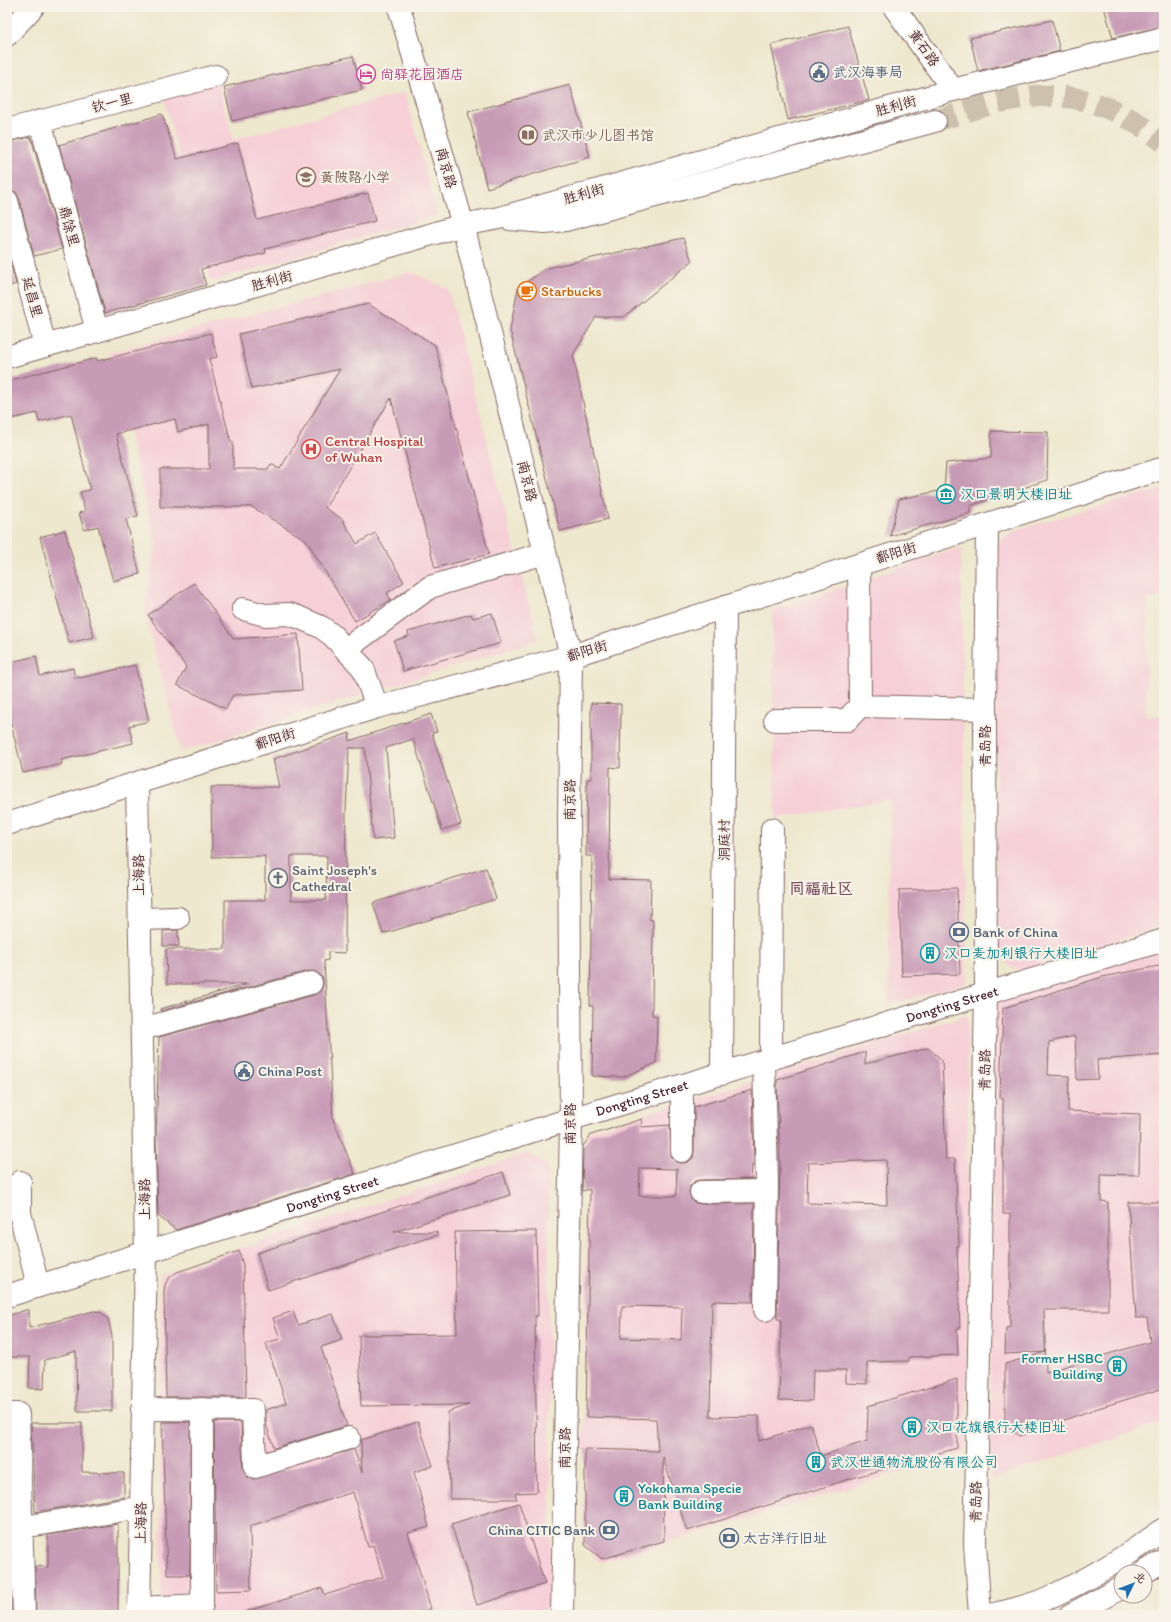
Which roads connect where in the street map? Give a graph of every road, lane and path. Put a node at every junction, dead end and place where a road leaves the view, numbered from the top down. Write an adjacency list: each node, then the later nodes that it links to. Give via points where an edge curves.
1 (33, 7): 4 (street)
2 (399, 7): 13 (street, 南京路)
3 (894, 7): 7 (street, 黄石路)
4 (7, 35)
5 (1164, 38): 7 (street, 胜利街)
6 (216, 76): 8 (street, 钦一里)
7 (953, 90): 12 (street, 胜利街)
8 (40, 121): 10 (street, 钦一里); 14 (street, 鼎馀里)
9 (935, 121): 12 (street, via 566,220 545,222)
10 (7, 130)
11 (7, 201): 15 (street, 延昌里)
12 (499, 218): 13 (street, 胜利街)
13 (463, 225): 14 (street, 胜利街); 19 (street, 南京路)
14 (97, 331): 15 (street, 胜利街)
15 (45, 346): 16 (street, 胜利街)
16 (7, 357)
17 (1164, 468): 18 (street, 鄱阳街)
18 (987, 525): 20 (street, 鄱阳街); 27 (street, 青岛路)
19 (545, 553): 23 (street, via 430,587); 24 (street, 南京路)
20 (859, 565): 21 (street, 鄱阳街); 25 (street)
21 (726, 607): 24 (street, 鄱阳街); 39 (street, 洞庭村)
22 (243, 609): 23 (street, via 265,615 289,614 303,618 321,627)
23 (346, 650): 26 (street, via 363,668)
24 (571, 656): 26 (street, 鄱阳街); 41 (street, 南京路)
25 (860, 706): 27 (street); 28 (street, via 847,720)
26 (377, 707): 29 (street, 鄱阳街)
27 (985, 709): 36 (street, 青岛路)
28 (775, 720)
29 (137, 783): 30 (street, 鄱阳街); 33 (street, 上海路)
30 (7, 824)
31 (772, 829): 38 (street)
32 (178, 918): 33 (street)
33 (140, 919): 37 (street, 上海路)
34 (1164, 940): 36 (street, Dongting Street)
35 (311, 983): 37 (street)
36 (986, 994): 38 (street, Dongting Street); 63 (street, 青岛路, via 975,1544)
37 (142, 1029): 46 (street, 上海路)
38 (767, 1060): 39 (street, Dongting Street); 44 (street)
39 (722, 1074): 40 (street, Dongting Street)
40 (682, 1086): 41 (street, Dongting Street); 42 (street)
41 (571, 1119): 46 (street, Dongting Street); 62 (street, 南京路)
42 (682, 1151)
43 (20, 1182): 47 (street, via 20,1213)
44 (766, 1191): 45 (street); 49 (street)
45 (701, 1192)
46 (146, 1252): 47 (street, Dongting Street); 50 (street, 上海路)
47 (38, 1286): 48 (street, Dongting Street)
48 (7, 1296)
49 (765, 1310)
50 (142, 1409): 51 (street); 54 (street, 上海路)
51 (202, 1409): 53 (street, via 252,1410 255,1467); 60 (street, via 202,1604)
52 (7, 1414): 56 (street, via 18,1414)
53 (349, 1438)
54 (142, 1507): 56 (street); 60 (street, 上海路)
55 (1164, 1529): 64 (street, via 1065,1589 1042,1600)
56 (15, 1530): 61 (street)
57 (1164, 1560): 58 (street)
58 (1153, 1567)
59 (1113, 1592): 65 (street)
60 (139, 1612)
61 (24, 1615)
62 (562, 1615)
63 (980, 1615)
64 (990, 1615)
65 (1070, 1615)

